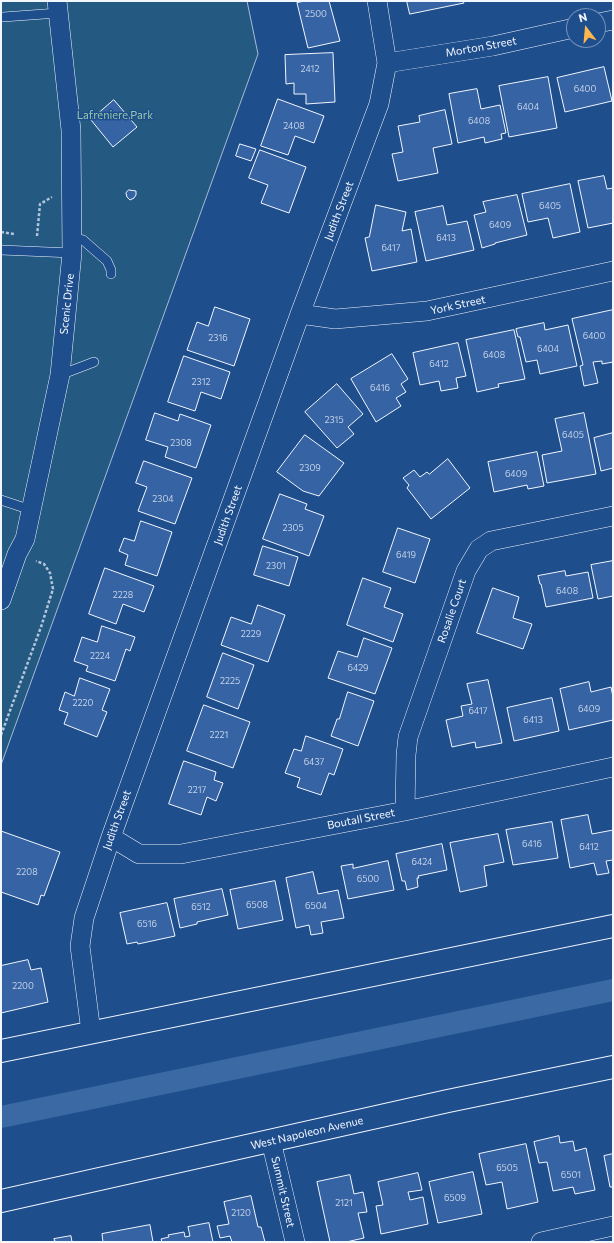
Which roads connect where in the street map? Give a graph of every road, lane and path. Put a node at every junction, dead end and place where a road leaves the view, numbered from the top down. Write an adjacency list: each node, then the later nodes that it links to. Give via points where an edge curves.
1 (377, 1): 5 (street, Judith Street)
2 (57, 7): 3 (lane); 6 (street, Scenic Drive, via 71,130)
3 (3, 17)
4 (566, 30): 5 (street, Morton Street, via 493,46)
5 (387, 63): 14 (street, Judith Street, via 380,104)
6 (71, 194): 9 (path, via 57,195 40,204 37,236); 10 (street, Scenic Drive)
7 (1, 232): 8 (path)
8 (15, 234)
9 (30, 236)
10 (72, 245): 11 (lane); 13 (lane, via 83,240 107,261); 16 (street, Scenic Drive)
11 (1, 250)
12 (613, 271): 14 (street, York Street, via 427,311 335,319)
13 (110, 274)
14 (300, 314): 25 (street, Judith Street)
15 (94, 362): 16 (lane)
16 (60, 375): 18 (street, Scenic Drive)
17 (1, 500): 18 (lane)
18 (31, 510): 20 (street, Scenic Drive, via 25,539)
19 (613, 516): 24 (street, Rosalie Court, via 491,540 479,549 466,571 408,737)
20 (17, 554): 21 (street, Scenic Drive); 22 (path, via 44,564 50,573 53,589 42,627)
21 (1, 600)
22 (1, 735)
23 (613, 768): 24 (street, Boutall Street)
24 (405, 811): 25 (street, Boutall Street, via 181,854 139,854)
25 (111, 837): 27 (street, Judith Street, via 84,918 80,946)
26 (613, 926): 27 (main road)
27 (90, 1032): 28 (main road)
28 (1, 1051)
29 (613, 1067): 30 (main road, West Napoleon Avenue)
30 (271, 1141): 31 (main road, West Napoleon Avenue); 33 (street, Summit Street)
31 (1, 1201)
32 (613, 1226): 34 (street)
33 (295, 1242)
34 (541, 1242)

